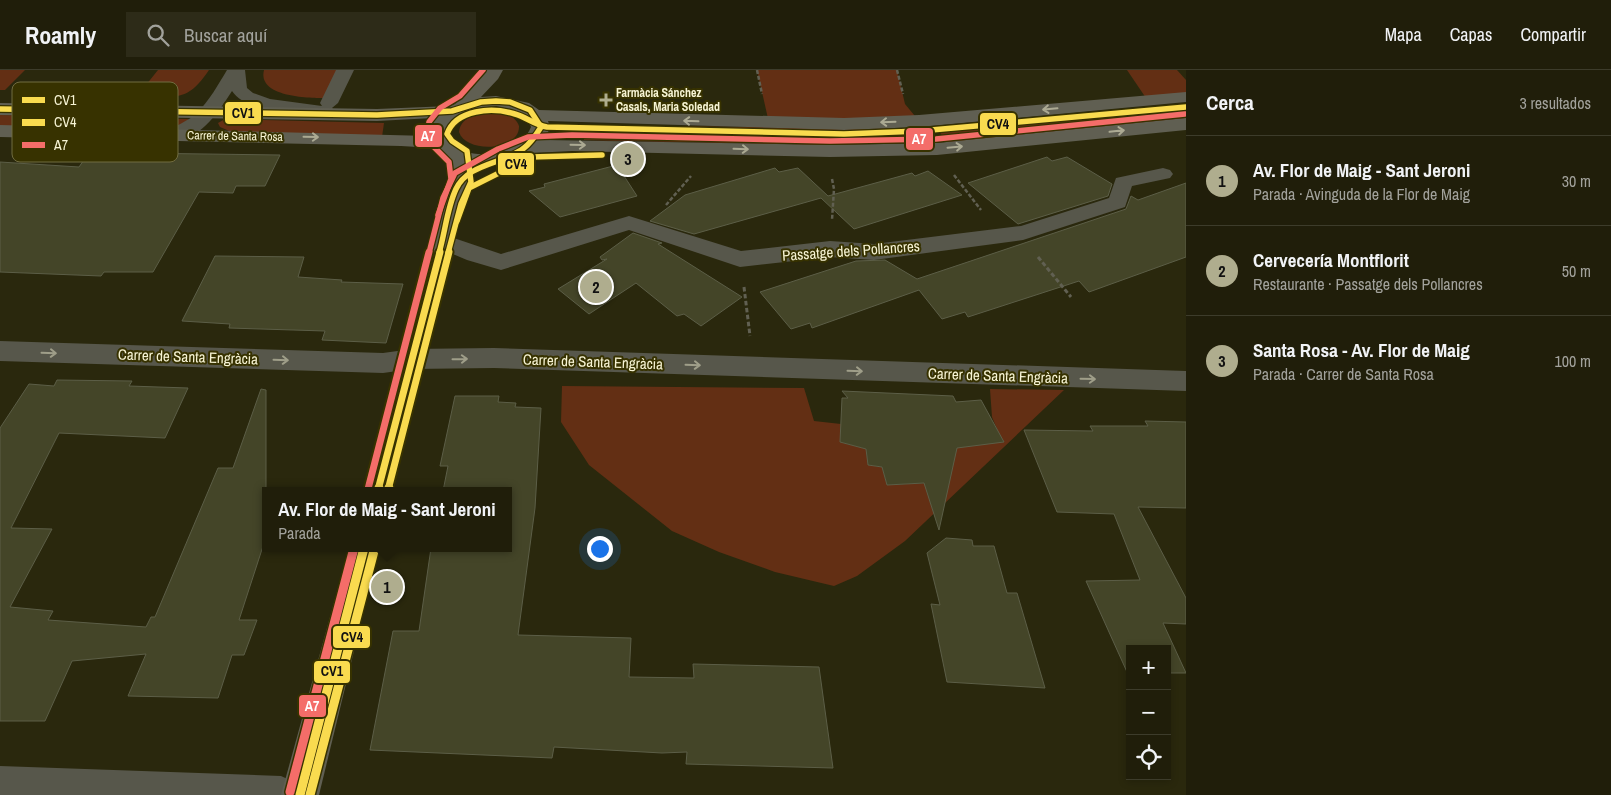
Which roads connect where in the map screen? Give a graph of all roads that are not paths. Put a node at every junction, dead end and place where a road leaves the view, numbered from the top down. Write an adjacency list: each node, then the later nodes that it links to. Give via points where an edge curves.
1 (236, 70): 9 (street); 10 (street, via 236,85 242,94 269,104)
2 (345, 70): 5 (street)
3 (493, 72): 6 (main road, via 507,95); 7 (main road)
4 (1186, 97): 11 (main road, one-way to 11, via 919,121 844,124)
5 (328, 103)
6 (518, 105): 7 (main road, via 496,101); 11 (main road)
7 (457, 109): 10 (main road, Carrer de Santa Rosa); 15 (main road, via 438,126 436,134)
8 (178, 113): 9 (main road, Carrer de Santa Rosa)
9 (208, 113): 10 (main road, Carrer de Santa Rosa); 13 (street, via 198,124)
10 (349, 115)
11 (535, 115): 16 (main road, via 541,127 540,134)
12 (1186, 124): 16 (main road, one-way to 12, via 572,145 830,151 937,149)
13 (178, 134)
14 (178, 134): 15 (main road, Carrer de Santa Rosa, one-way to 15)
15 (440, 143): 17 (main road)
16 (529, 147): 18 (main road)
17 (458, 155): 18 (main road, via 486,160); 20 (main road)
18 (503, 158): 20 (main road)
19 (1163, 174): 21 (street, Passatge dels Pollancres, via 1123,182 1118,202 1024,233 999,234 911,249 874,252 830,249 740,260 629,223 501,262)
20 (461, 181): 21 (main road, via 452,201)
21 (442, 241): 23 (main road)
22 (0, 352): 23 (street, Carrer de Santa Engràcia, one-way to 23, via 383,363)
23 (412, 359): 24 (street, Carrer de Santa Engràcia, one-way to 24, via 494,358); 25 (main road)
24 (1186, 381)
25 (379, 487)
26 (363, 552): 29 (main road)
27 (0, 785): 28 (street)
28 (281, 795)
29 (300, 795)

